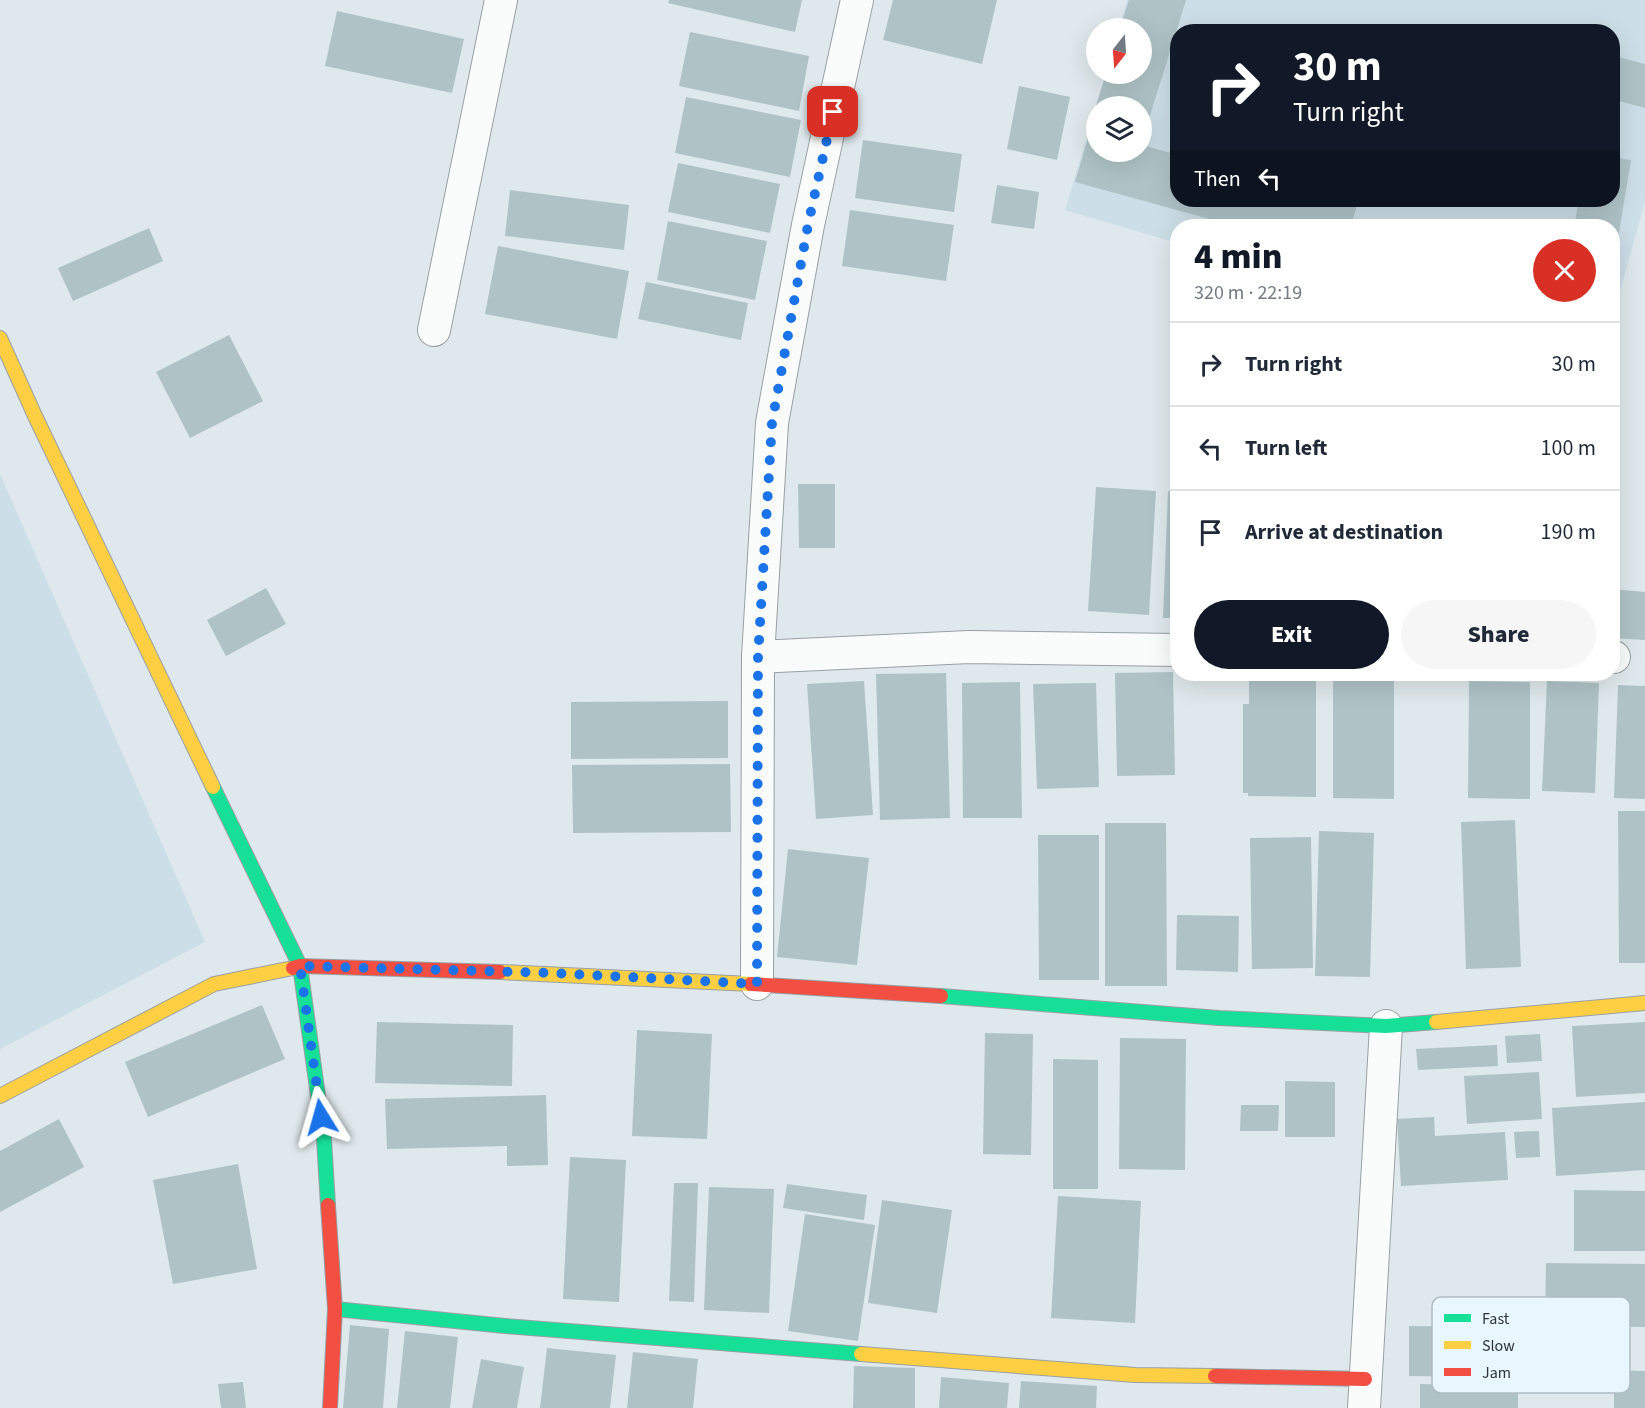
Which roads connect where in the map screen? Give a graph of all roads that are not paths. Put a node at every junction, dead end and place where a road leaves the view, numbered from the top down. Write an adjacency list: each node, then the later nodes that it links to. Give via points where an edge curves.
1 (501, 0): 3 (street)
2 (857, 0): 6 (street, via 808,225 772,423)
3 (435, 330)
4 (0, 338): 7 (street)
5 (1170, 650): 6 (street, via 969,647)
6 (758, 657): 8 (street)
7 (300, 966): 8 (street); 11 (street, via 214,984); 12 (street, via 324,1138)
8 (757, 984): 10 (street, via 1219,1018)
9 (1645, 1003): 10 (street)
10 (1386, 1026): 13 (street)
11 (0, 1096)
12 (335, 1309): 13 (street, via 516,1327); 14 (street)
13 (1365, 1394)
14 (330, 1408)

